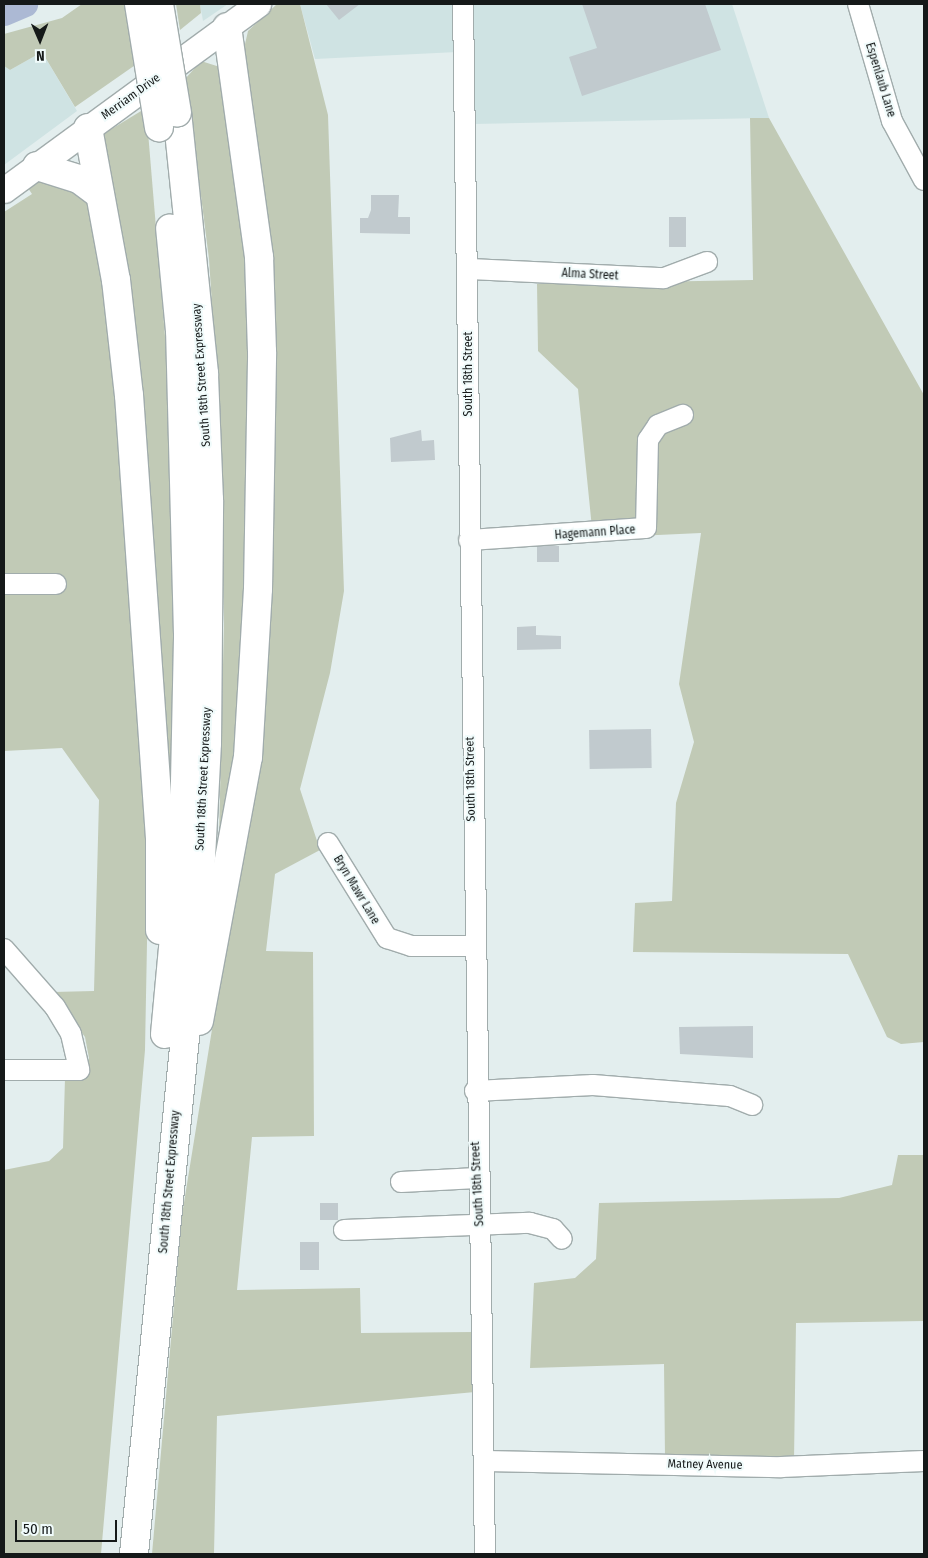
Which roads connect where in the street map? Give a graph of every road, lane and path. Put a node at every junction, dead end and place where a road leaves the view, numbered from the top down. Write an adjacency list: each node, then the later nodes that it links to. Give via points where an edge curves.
1 (138, 4): 7 (highway, South 18th Street Expressway, bridge)
2 (159, 4): 7 (highway, South 18th Street Expressway, bridge)
3 (258, 4): 6 (main road, Merriam Drive)
4 (463, 4): 14 (street, South 18th Street)
5 (858, 4): 10 (street, Espenlaub Lane, via 892,121)
6 (227, 27): 8 (main road, Merriam Drive); 25 (highway, via 258,258 262,352 256,668 248,757 223,908 208,989)
7 (168, 120): 22 (highway, South 18th Street Expressway, via 180,331 188,595 184,829); 25 (highway, South 18th Street Expressway, via 204,373 209,500 208,743 199,896)
8 (88, 128): 9 (main road, Merriam Drive); 12 (highway)
9 (37, 166): 11 (main road, Merriam Drive); 12 (highway, via 79,179)
10 (924, 180)
11 (4, 190)
12 (100, 195): 22 (highway, via 116,280 129,395 160,838 159,919)
13 (707, 262): 14 (street, Alma Street, via 664,278)
14 (470, 269): 16 (street, South 18th Street)
15 (683, 415): 16 (street, Hagemann Place, via 658,425 648,440 646,528)
16 (469, 540): 20 (street, South 18th Street)
17 (4, 584): 18 (street)
18 (56, 584)
19 (328, 844): 20 (street, Bryn Mawr Lane, via 387,938 411,946)
20 (473, 946): 24 (street, South 18th Street)
21 (4, 949): 23 (street, via 59,1014 71,1034 79,1070)
22 (168, 1002): 34 (highway, South 18th Street Expressway)
23 (4, 1070)
24 (475, 1091): 26 (street, via 593,1085 730,1096); 27 (street, South 18th Street)
25 (177, 1102): 35 (highway, South 18th Street Expressway)
26 (752, 1105)
27 (476, 1178): 28 (street); 29 (street, South 18th Street)
28 (401, 1182)
29 (480, 1223): 30 (street); 31 (street, via 540,1224); 32 (street, South 18th Street)
30 (344, 1230)
31 (562, 1238)
32 (486, 1461): 33 (street, Matney Avenue, via 781,1467); 36 (street, South 18th Street)
33 (924, 1461)
34 (115, 1554)
35 (134, 1554)
36 (485, 1554)

